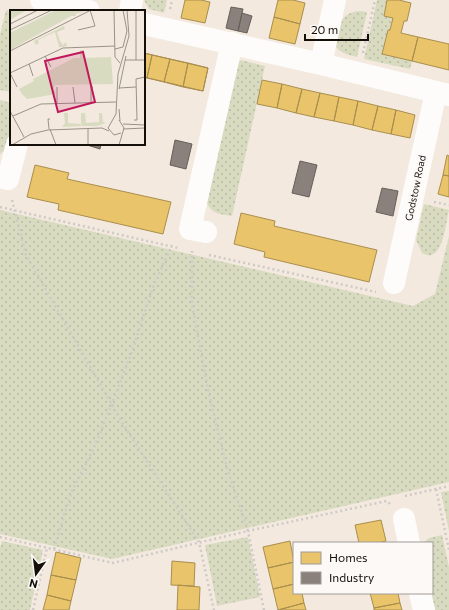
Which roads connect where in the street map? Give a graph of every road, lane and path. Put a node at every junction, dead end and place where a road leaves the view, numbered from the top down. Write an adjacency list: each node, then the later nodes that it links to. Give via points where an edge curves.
1 (132, 0): 6 (street)
2 (335, 0): 9 (street)
3 (375, 0): 10 (path)
4 (46, 4): 5 (street)
5 (83, 10)
6 (130, 10)
7 (145, 24): 8 (street, Godstow Road)
8 (232, 43): 9 (street, Godstow Road); 15 (street)
9 (321, 64): 10 (street, Godstow Road)
10 (359, 73): 11 (street, Godstow Road)
11 (443, 94): 18 (street, Godstow Road)
12 (17, 145): 13 (street, via 8,179)
13 (0, 177)
14 (14, 210): 19 (path, via 26,255)
15 (198, 231)
16 (172, 246): 19 (path, via 153,287)
17 (192, 251): 26 (path, via 192,305 209,394 228,468)
18 (394, 283)
19 (112, 404): 28 (path); 31 (path, via 71,493)
20 (449, 486): 21 (path)
21 (436, 489): 22 (path); 32 (path)
22 (401, 497)
23 (394, 499): 24 (path)
24 (387, 501): 25 (path); 26 (path)
25 (404, 519): 29 (street)
26 (248, 530): 28 (path); 36 (path)
27 (0, 537): 30 (path)
28 (199, 542): 31 (path, via 113,563); 35 (path)
29 (409, 542)
30 (46, 548): 31 (path); 34 (path)
31 (54, 549)
32 (449, 550)
33 (420, 594): 37 (street)
34 (33, 610)
35 (214, 610)
36 (264, 610)
37 (424, 610)

